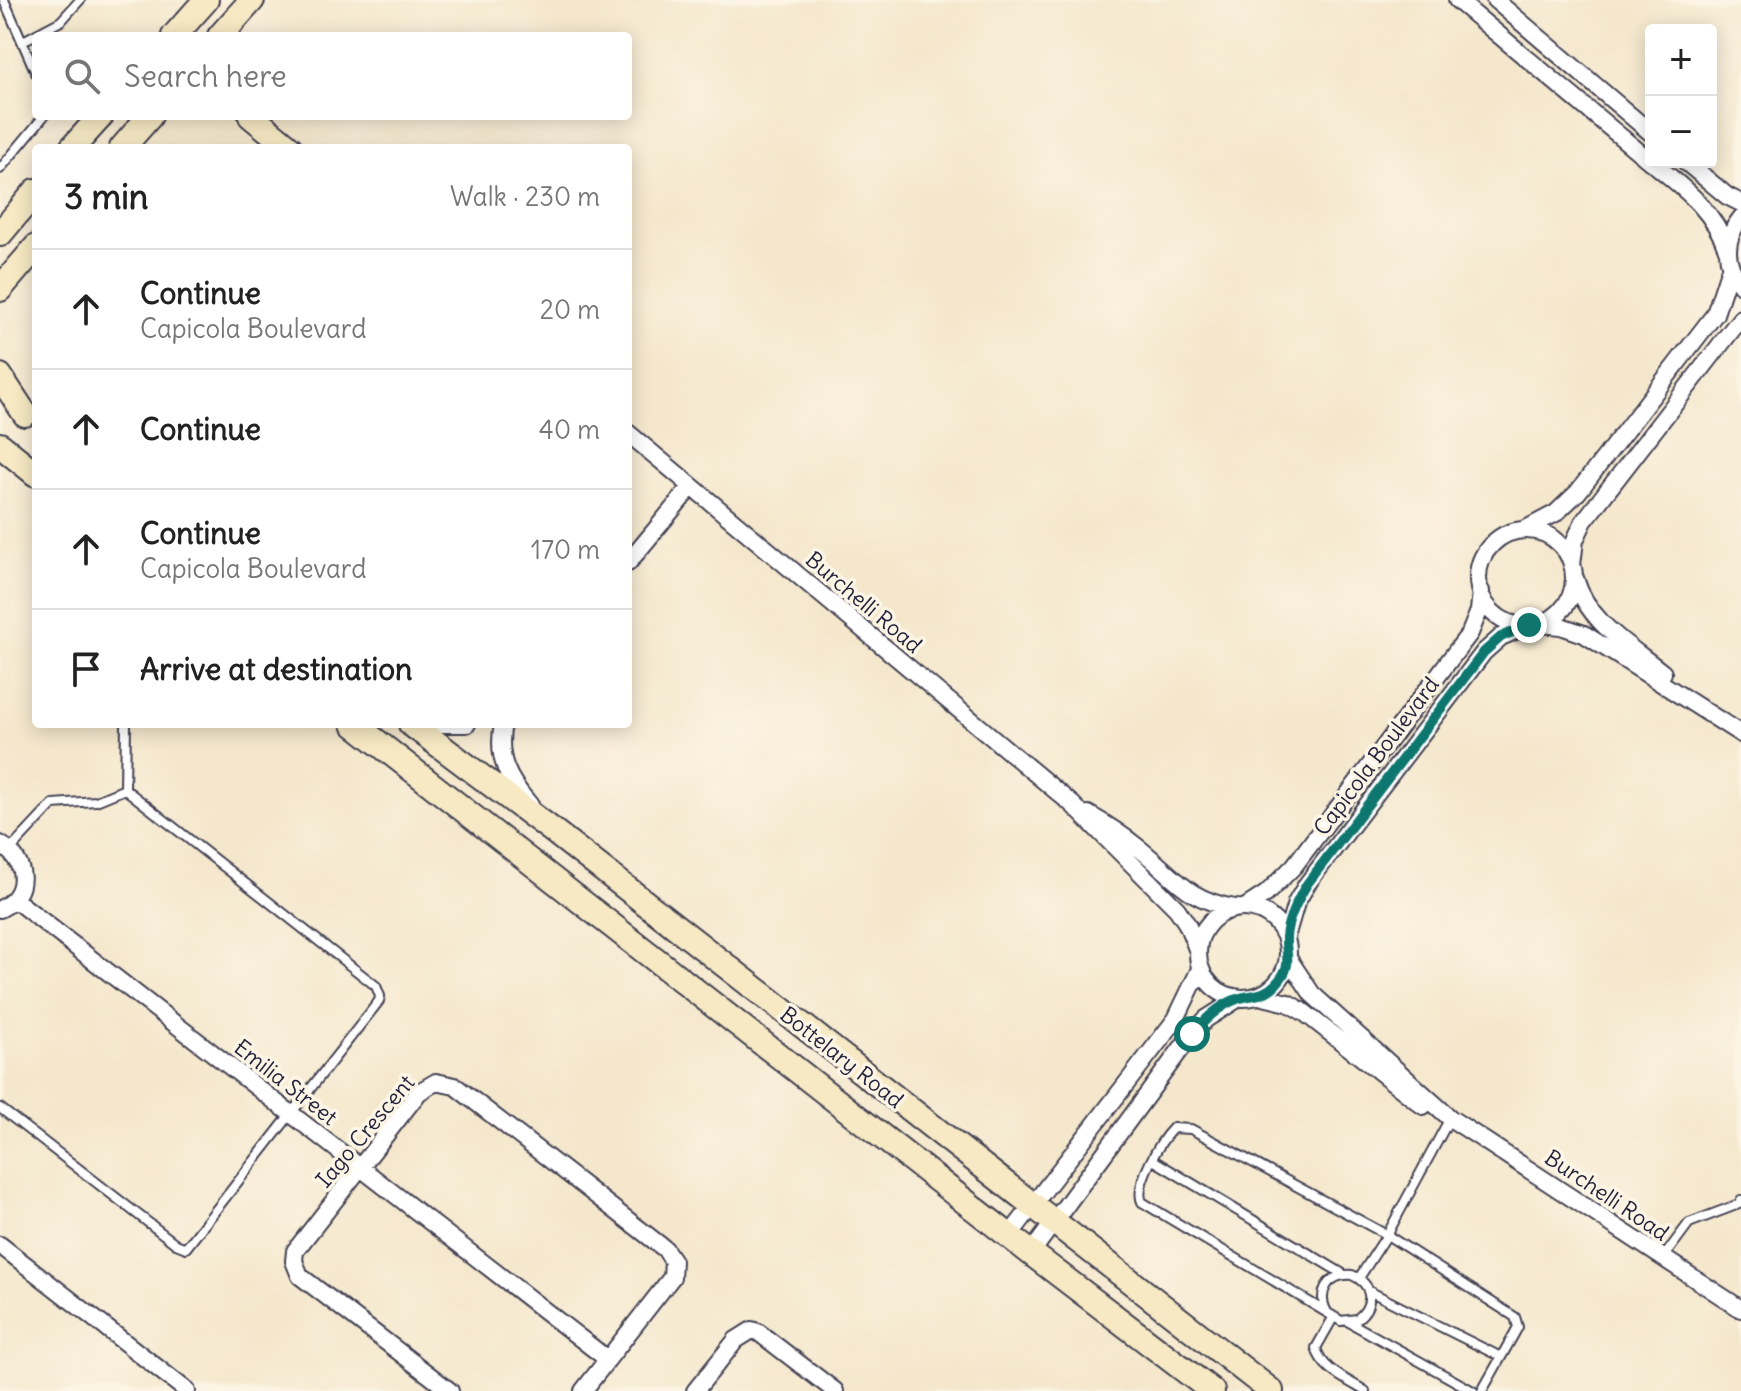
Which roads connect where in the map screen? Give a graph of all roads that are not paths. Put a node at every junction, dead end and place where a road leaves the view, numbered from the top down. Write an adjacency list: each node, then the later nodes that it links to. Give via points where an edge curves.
1 (4, 0): 12 (lane)
2 (80, 0): 7 (lane, via 61,21)
3 (206, 0): 8 (main road)
4 (252, 0): 9 (main road); 10 (main road)
5 (1457, 0): 22 (street)
6 (1495, 0): 18 (street)
7 (40, 32)
8 (178, 32)
9 (224, 32)
10 (233, 32)
11 (32, 36): 12 (lane)
12 (23, 41): 13 (lane)
13 (32, 63)
14 (41, 120): 25 (lane)
15 (97, 120): 19 (main road)
16 (146, 120): 20 (main road)
17 (256, 120): 21 (main road)
18 (1645, 128)
19 (76, 144)
20 (126, 144)
21 (285, 144)
22 (1645, 157)
23 (1658, 168): 30 (street, via 1706,209)
24 (1693, 168): 27 (street)
25 (0, 169)
26 (32, 196): 29 (main road)
27 (1741, 203)
28 (1741, 218): 30 (street)
29 (0, 234)
30 (1727, 249): 32 (street)
31 (32, 252): 33 (main road)
32 (1730, 268): 34 (street); 44 (street, via 1715,314 1578,492 1556,513)
33 (6, 282): 35 (main road)
34 (1741, 285)
35 (0, 302)
36 (1741, 318): 46 (street, via 1584,521 1575,540)
37 (0, 376): 39 (main road)
38 (0, 395): 39 (main road)
39 (31, 418)
40 (632, 436): 43 (street, Burchelli Road)
41 (0, 445): 42 (main road)
42 (32, 471)
43 (691, 487): 45 (street); 56 (street, Burchelli Road)
44 (1524, 530): 46 (street, via 1554,539); 47 (street, via 1503,536 1487,550 1479,570)
45 (632, 558)
46 (1573, 570): 48 (street, via 1565,606 1550,620); 49 (street, via 1595,616)
47 (1481, 591): 48 (street, via 1499,617); 60 (street, Capicola Boulevard, via 1468,636 1294,866 1266,894)
48 (1534, 625): 49 (street, via 1584,634); 62 (street, Capicola Boulevard, via 1501,637 1484,652 1307,884)
49 (1723, 723): 54 (street)
50 (126, 728): 55 (lane)
51 (359, 728): 77 (main road, Bottelary Road)
52 (416, 728): 57 (main road, Bottelary Road)
53 (502, 728): 57 (street, via 499,742 507,774)
54 (1741, 734)
55 (125, 789): 58 (lane, via 96,801 53,804); 69 (lane, via 379,991 379,1001)
56 (1073, 805): 60 (street, Burchelli Road, via 1141,849 1190,893); 63 (street, Burchelli Road, via 1177,909)
57 (552, 830): 74 (main road, Bottelary Road)
58 (5, 847): 59 (street, via 21,867)
59 (14, 899): 61 (street); 69 (street, Emilia Street)
60 (1241, 908): 62 (street, via 1266,914); 63 (street, via 1217,915)
61 (0, 909)
62 (1286, 937): 64 (street)
63 (1197, 949): 65 (street)
64 (1288, 958): 66 (street, via 1282,977); 70 (street, Burchelli Road, via 1312,994)
65 (1200, 969): 67 (street, via 1220,992); 74 (street, via 1176,1019)
66 (1259, 996): 67 (street); 70 (street, Burchelli Road, via 1305,1013 1425,1107)
67 (1239, 998): 75 (street, via 1192,1034)
68 (0, 1108): 69 (lane, via 186,1248)
69 (291, 1114): 72 (street, Emilia Street)
70 (1450, 1118): 76 (lane); 80 (street, Burchelli Road)
71 (1153, 1160): 76 (lane, via 1173,1128 1191,1129); 81 (lane); 85 (lane, via 1140,1188 1142,1202)
72 (361, 1167): 88 (street, Emilia Street); 88 (street, Iago Crescent, via 419,1092 445,1082 665,1249 673,1261 672,1277); 90 (street, Iago Crescent, via 295,1251 296,1269)
73 (1740, 1203): 80 (lane, via 1689,1223)
74 (1031, 1205): 75 (main road, Bottelary Road); 77 (street)
75 (1054, 1222): 79 (street); 95 (main road, Bottelary Road)
76 (1387, 1235): 82 (lane); 87 (lane, via 1515,1317 1518,1327)
77 (1009, 1236): 79 (main road, Bottelary Road)
78 (0, 1245): 89 (street)
79 (1031, 1253): 94 (main road, Bottelary Road)
80 (1662, 1258): 84 (street, Burchelli Road)
81 (1343, 1274): 82 (lane); 85 (lane, via 1324,1289)
82 (1359, 1278): 83 (lane)
83 (1369, 1291): 86 (lane, via 1364,1314); 87 (lane)
84 (1741, 1309)
85 (1330, 1315): 86 (lane); 96 (lane, via 1316,1348 1319,1358)
86 (1349, 1322): 97 (lane)
87 (1501, 1357): 98 (lane)
88 (607, 1359): 91 (street, Iago Crescent)
89 (187, 1391)
90 (450, 1391)
91 (583, 1391)
92 (695, 1391): 93 (street, via 736,1340 752,1330)
93 (835, 1391)
94 (1212, 1391)
95 (1271, 1391)
96 (1365, 1391)
97 (1473, 1391)
98 (1482, 1391)

